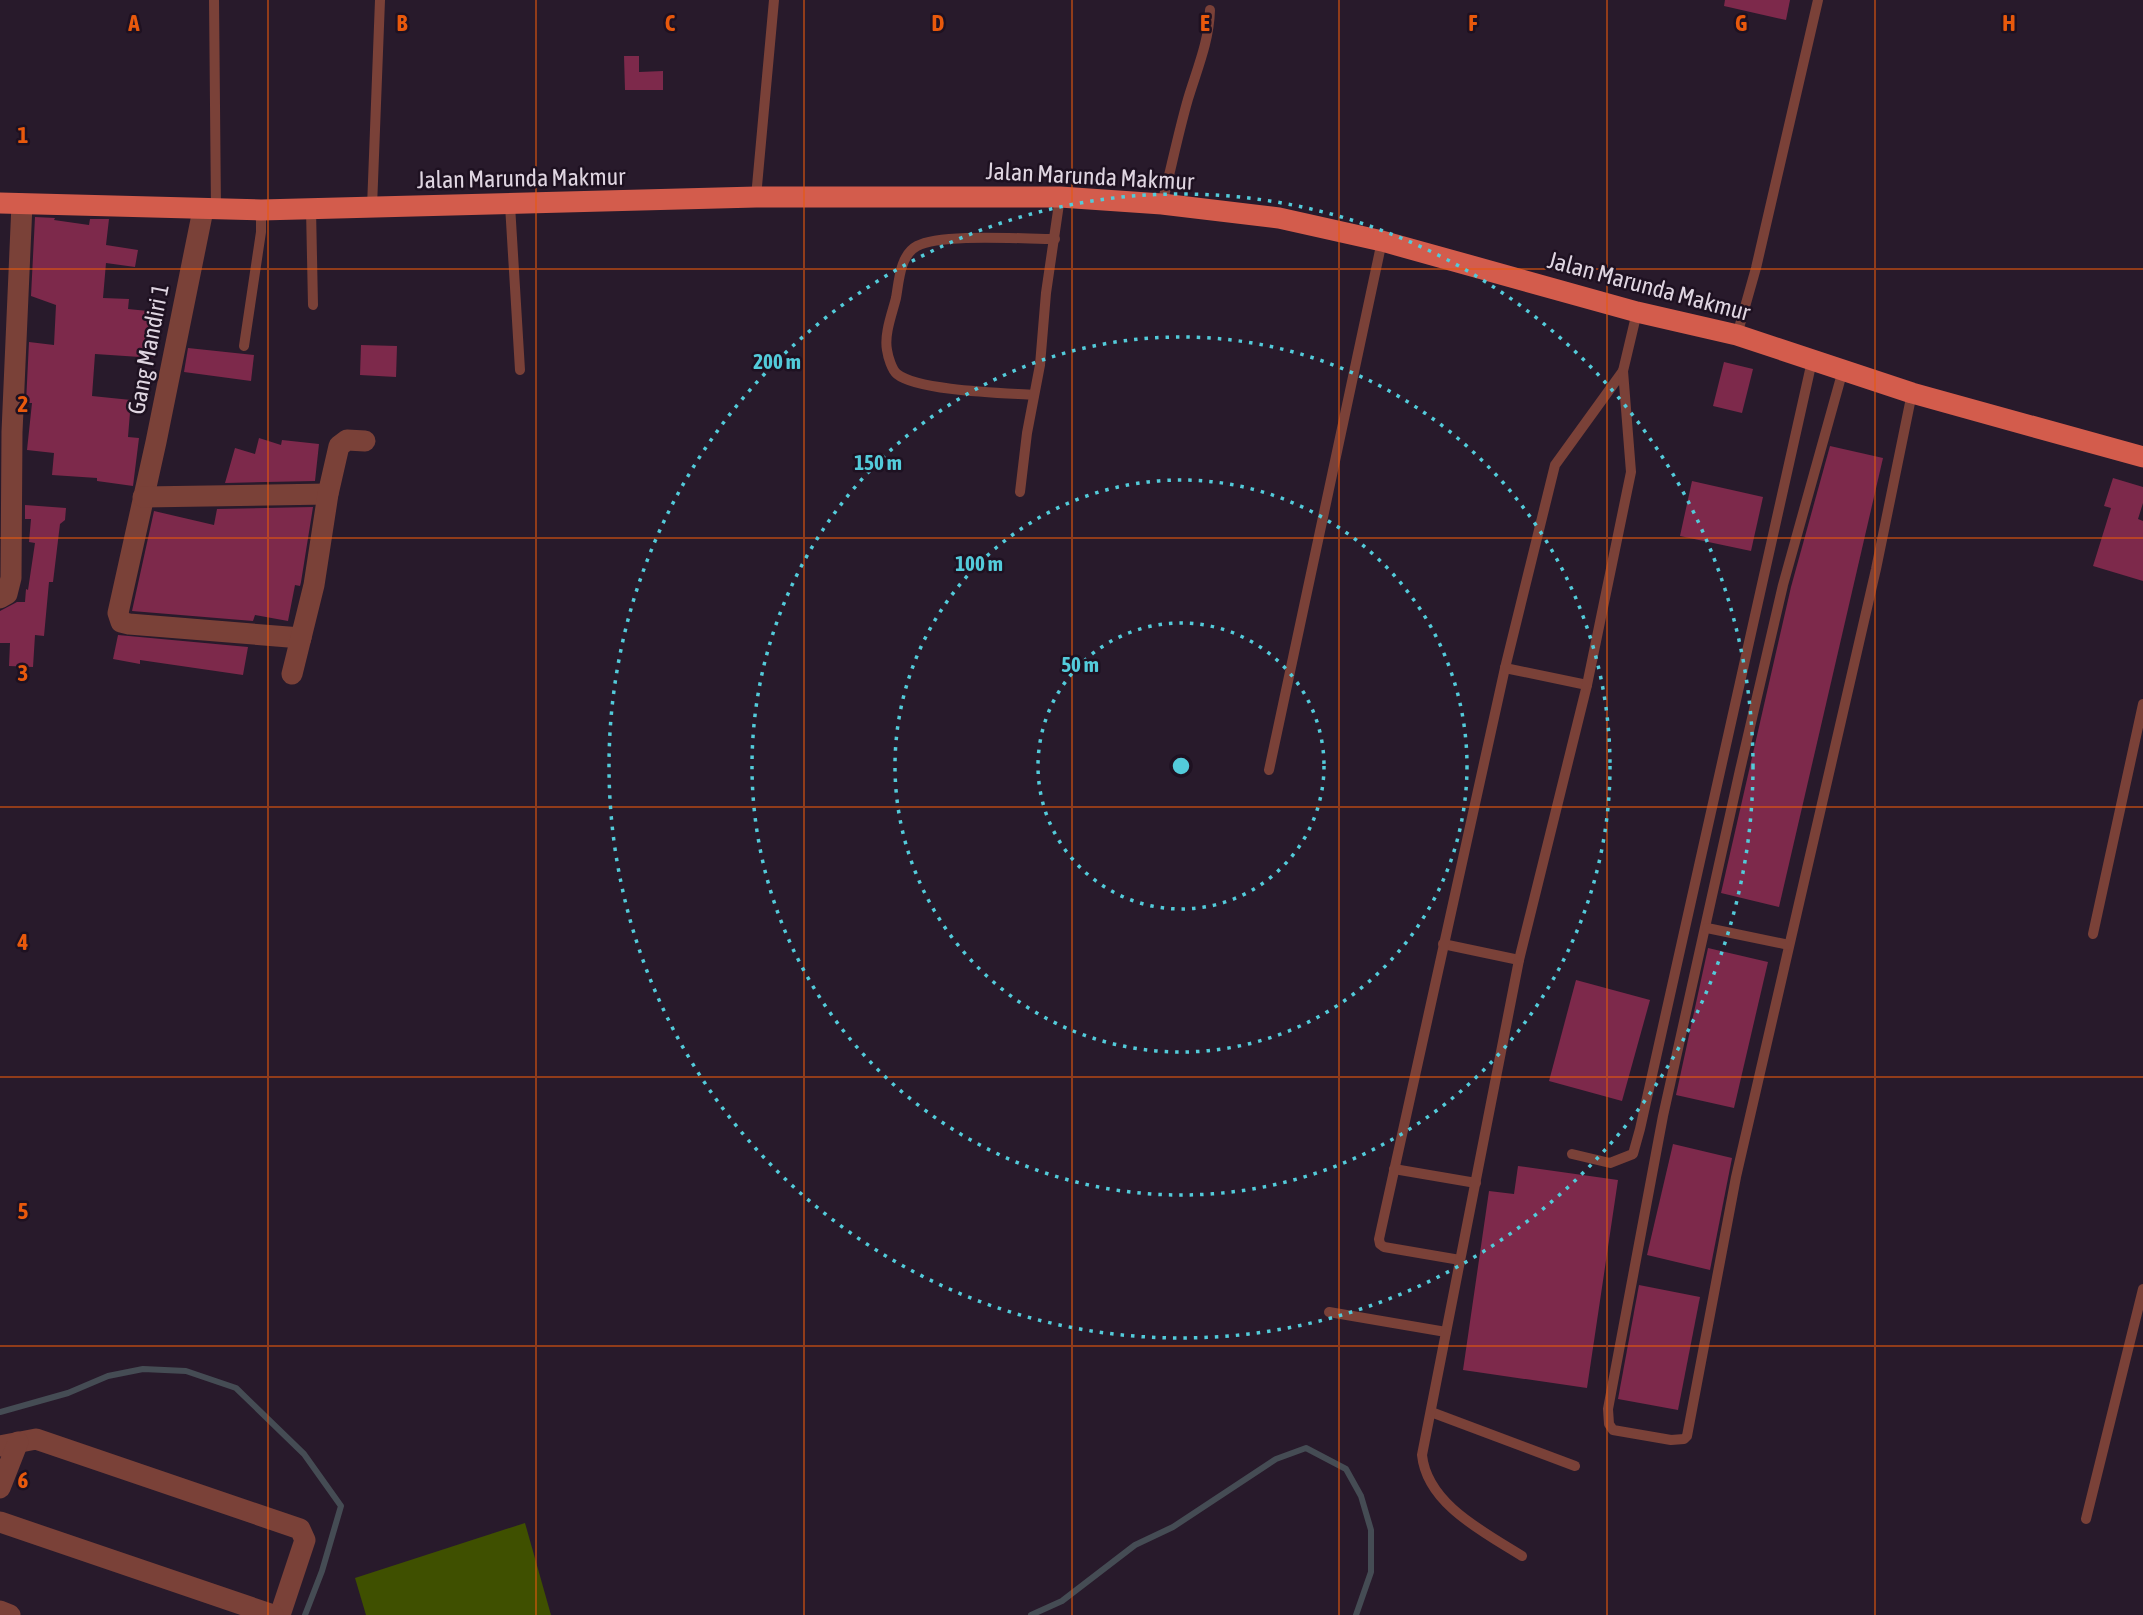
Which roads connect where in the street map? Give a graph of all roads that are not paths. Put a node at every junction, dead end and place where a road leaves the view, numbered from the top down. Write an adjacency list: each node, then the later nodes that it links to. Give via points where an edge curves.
1 (215, 0): 14 (lane)
2 (380, 0): 12 (lane)
3 (774, 0): 6 (lane)
4 (1818, 0): 20 (lane)
5 (1210, 10): 10 (lane, via 1203,55)
6 (756, 197): 7 (main road, Jalan Marunda Makmur); 11 (main road, Jalan Marunda Makmur)
7 (1060, 197): 10 (main road, Jalan Marunda Makmur); 16 (lane)
8 (0, 203): 9 (main road, Jalan Marunda Makmur)
9 (22, 204): 14 (main road, Jalan Marunda Makmur); 33 (street, via 11,578)
10 (1162, 204): 17 (main road, Jalan Marunda Makmur, via 1279,218)
11 (510, 205): 12 (main road, Jalan Marunda Makmur); 23 (lane)
12 (372, 207): 13 (main road, Jalan Marunda Makmur)
13 (311, 209): 15 (main road, Jalan Marunda Makmur); 18 (lane)
14 (209, 210): 15 (main road, Jalan Marunda Makmur); 32 (street, Gang Mandiri 1)
15 (261, 210): 21 (lane)
16 (1055, 239): 27 (lane); 27 (lane, via 939,239 916,246 905,256 888,333 886,349 891,364 896,374 911,381)
17 (1382, 241): 19 (main road, Jalan Marunda Makmur); 39 (lane)
18 (313, 305)
19 (1637, 312): 20 (main road, Jalan Marunda Makmur); 25 (lane)
20 (1737, 335): 22 (main road, Jalan Marunda Makmur)
21 (244, 346)
22 (1812, 361): 24 (main road, Jalan Marunda Makmur); 45 (lane, via 1633,1154 1609,1163)
23 (520, 370)
24 (1843, 370): 26 (main road, Jalan Marunda Makmur); 40 (lane, via 1783,585)
25 (1623, 371): 35 (lane, via 1555,465); 37 (lane, via 1631,472)
26 (1912, 393): 29 (main road, Jalan Marunda Makmur); 43 (lane)
27 (1034, 395): 30 (lane)
28 (365, 441): 31 (street, via 341,443)
29 (2143, 457)
30 (1020, 492)
31 (328, 494): 32 (street); 34 (street)
32 (143, 497): 34 (street, Gang Mandiri 1, via 118,613 121,622)
33 (4, 596)
34 (301, 638): 36 (street)
35 (1505, 668): 37 (lane); 42 (lane)
36 (292, 674)
37 (1587, 685): 44 (lane)
38 (2143, 704): 41 (lane)
39 (1269, 770)
40 (1707, 928): 43 (lane); 43 (lane, via 1663,1116 1608,1409 1613,1430 1671,1440 1687,1436 1736,1177)
41 (2093, 934)
42 (1443, 944): 44 (lane); 46 (lane)
43 (1789, 945)
44 (1519, 960): 47 (lane)
45 (1572, 1154)
46 (1394, 1169): 47 (lane); 48 (lane, via 1380,1244)
47 (1476, 1182): 48 (lane)
48 (1460, 1260): 51 (lane)
49 (2143, 1289): 56 (lane)
50 (1329, 1312): 51 (lane)
51 (1446, 1332): 52 (lane)
52 (1431, 1412): 54 (lane); 58 (lane, via 1422,1455 1424,1471 1465,1520)
53 (9, 1444): 55 (street); 62 (street, via 36,1439 300,1530 305,1540)
54 (1575, 1466)
55 (0, 1488)
56 (2086, 1519)
57 (0, 1522): 61 (street)
58 (1522, 1556)
59 (0, 1611): 60 (street)
60 (10, 1615)
61 (273, 1615)
62 (280, 1615)

